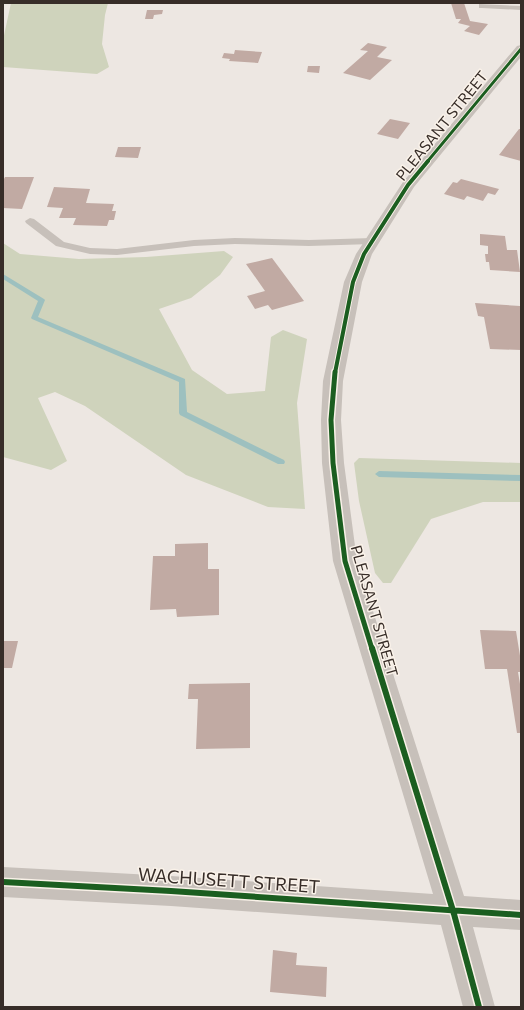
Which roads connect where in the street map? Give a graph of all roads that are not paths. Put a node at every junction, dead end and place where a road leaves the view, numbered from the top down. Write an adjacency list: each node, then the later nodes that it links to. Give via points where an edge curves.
1 (482, 6): 2 (lane)
2 (521, 8)
3 (521, 49): 5 (street, PLEASANT STREET, via 408,185)
4 (30, 221): 5 (lane, via 60,244 90,251 117,252 236,241)
5 (372, 241): 7 (street, PLEASANT STREET, via 353,282 334,381 331,420 333,463 344,561)
6 (3, 882): 7 (street, WACHUSETT STREET)
7 (453, 910): 8 (street, WACHUSETT STREET); 9 (street, PLEASANT STREET)
8 (521, 915)
9 (479, 1007)

